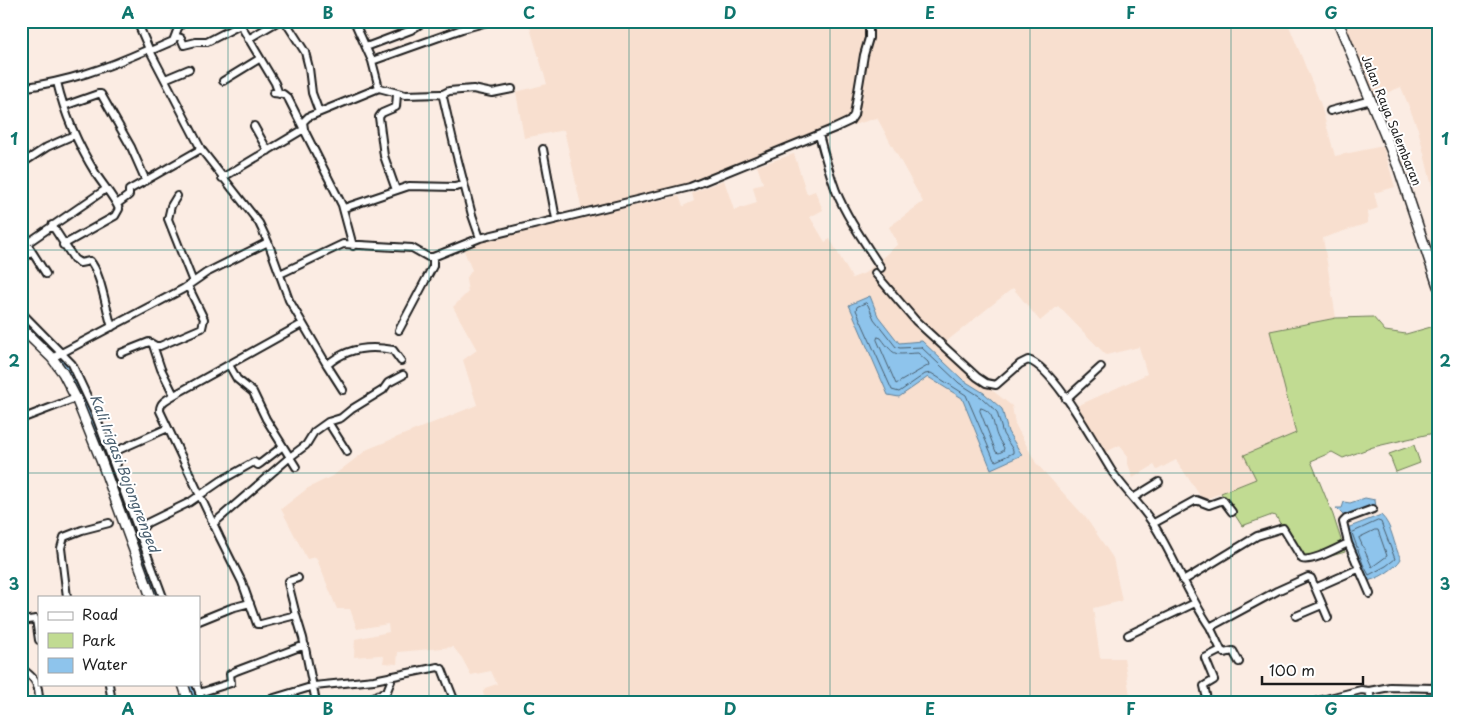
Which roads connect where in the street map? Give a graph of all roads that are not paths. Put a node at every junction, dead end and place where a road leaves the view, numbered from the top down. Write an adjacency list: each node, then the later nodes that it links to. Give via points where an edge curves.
1 (136, 21): 14 (street)
2 (184, 21): 11 (street)
3 (279, 21): 12 (street)
4 (285, 21): 29 (street, via 305,52)
5 (354, 21): 13 (street)
6 (425, 21): 13 (street, via 411,30)
7 (491, 21): 16 (street)
8 (869, 21): 33 (street, via 869,38 854,115 850,121)
9 (1338, 21): 26 (main road, Jalan Raya Salembaran)
10 (239, 23): 11 (street, via 205,42 185,45); 12 (street)
11 (176, 36): 14 (street, via 170,43)
12 (248, 40): 15 (street)
13 (366, 47): 16 (street)
14 (149, 50): 18 (street); 20 (street)
15 (259, 59): 19 (street); 31 (street, via 275,84 276,94 288,98)
16 (372, 62): 22 (street)
17 (189, 69): 18 (street)
18 (165, 79): 34 (street)
19 (223, 81)
20 (57, 82): 21 (street); 27 (street)
21 (21, 88)
22 (379, 88): 24 (street); 29 (street)
23 (512, 89): 25 (street, via 492,93 473,89 449,91)
24 (396, 94): 25 (street); 42 (street, via 396,107 379,117 384,156)
25 (442, 95): 40 (street)
26 (1371, 100): 28 (street); 61 (main road, Jalan Raya Salembaran, via 1399,169)
27 (64, 106): 32 (street); 39 (street, via 101,94)
28 (1330, 111)
29 (319, 112): 31 (street, via 305,119)
30 (254, 126): 36 (street)
31 (304, 129): 36 (street); 45 (street)
32 (74, 135): 37 (street, via 52,144); 41 (street)
33 (819, 135): 46 (street, via 690,187); 56 (street, via 839,198)
34 (201, 149): 38 (street); 39 (street)
35 (543, 149): 46 (street)
36 (268, 151): 38 (street)
37 (21, 164)
38 (222, 178): 49 (street, via 259,223)
39 (146, 181): 44 (street, via 129,190)
40 (464, 185): 42 (street, via 409,186); 48 (street)
41 (106, 189): 44 (street); 47 (street)
42 (396, 190): 45 (street)
43 (177, 196): 60 (street, via 168,219)
44 (117, 204): 51 (street, via 119,211 115,216)
45 (344, 208): 52 (street)
46 (556, 219): 48 (street)
47 (52, 225): 50 (street); 51 (street)
48 (480, 238): 54 (street)
49 (268, 242): 59 (street); 60 (street)
50 (24, 244): 53 (street)
51 (63, 245): 64 (street, via 77,262 90,261 95,268)
52 (353, 246): 54 (street, via 412,248); 59 (street, via 340,245)
53 (32, 252): 55 (street); 58 (street)
54 (433, 257): 66 (street, via 433,266)
55 (21, 260)
56 (881, 268)
57 (875, 273): 78 (street, via 916,320 978,377 996,386 1028,360 1047,373)
58 (46, 274)
59 (280, 274): 63 (street)
60 (191, 284): 64 (street); 67 (street, via 204,326 160,346)
61 (1438, 286)
62 (21, 312): 69 (street)
63 (302, 324): 71 (street); 72 (street)
64 (112, 327): 69 (street)
65 (21, 328): 69 (main road)
66 (399, 330)
67 (153, 345): 68 (street, via 149,342); 76 (street)
68 (121, 353)
69 (57, 355): 77 (main road); 86 (street, via 72,364)
70 (401, 361): 72 (street, via 393,350 361,348 341,354)
71 (229, 365): 76 (street); 82 (street, via 237,379 254,392)
72 (327, 365): 75 (street)
73 (1101, 367): 78 (street)
74 (403, 375): 80 (street, via 341,418)
75 (343, 390)
76 (174, 395): 81 (street, via 159,407)
77 (76, 398): 79 (street); 95 (main road)
78 (1066, 399): 89 (street, via 1113,474)
79 (21, 419)
80 (328, 422): 83 (street); 84 (street, via 310,436 306,446)
81 (168, 428): 86 (street, via 117,450); 88 (street)
82 (283, 446): 84 (street); 88 (street, via 262,463 244,466)
83 (347, 452)
84 (290, 457): 85 (street); 93 (street)
85 (296, 467)
86 (116, 471): 95 (street)
87 (1159, 482): 89 (street)
88 (200, 496): 93 (street); 95 (street, via 143,528)
89 (1133, 498): 94 (street)
90 (1373, 509): 96 (street, via 1343,522)
91 (1232, 512): 94 (street, via 1223,500 1209,505 1196,500)
92 (109, 523): 103 (street, via 64,537 61,548)
93 (213, 524): 106 (street)
94 (1154, 524): 100 (street)
95 (132, 526): 97 (main road)
96 (1348, 542): 98 (street); 100 (street, via 1305,560 1283,528 1257,536)
97 (138, 545): 104 (main road); 105 (street)
98 (1358, 569): 101 (street); 102 (street)
99 (298, 578): 109 (street, via 288,582)
100 (1183, 581): 107 (street)
101 (1315, 588): 108 (street); 114 (street, via 1308,577)
102 (1370, 594)
103 (67, 596)
104 (152, 596)
105 (163, 596)
106 (250, 603): 109 (street, via 258,625); 113 (street)
107 (1195, 603): 114 (street); 116 (street)
108 (1322, 605): 110 (street); 111 (street)
109 (296, 615): 117 (street)
110 (1296, 616)
111 (1328, 618)
112 (21, 621): 115 (street, via 36,619)
113 (200, 621)
114 (1210, 627): 118 (street)
115 (38, 633)
116 (1128, 635)
117 (305, 645): 128 (street); 130 (street, via 236,671 230,674 231,682)
118 (1221, 650): 119 (street, via 1224,653 1234,651); 131 (street, via 1205,658 1214,680 1204,686)
119 (1238, 662)
120 (21, 668): 123 (street)
121 (1438, 672): 129 (street, via 1434,688 1390,687)
122 (390, 676): 128 (street); 138 (street, via 387,692); 139 (street, via 441,668)
123 (38, 686)
124 (38, 686): 132 (street)
125 (109, 686): 133 (street)
126 (184, 686): 134 (main road)
127 (197, 686): 130 (street)
128 (314, 686): 136 (street); 137 (street)
129 (1369, 691): 140 (street, via 1350,692); 141 (street)
130 (200, 692): 135 (street)
131 (1206, 701)
132 (39, 702)
133 (112, 702)
134 (189, 702)
135 (203, 702)
136 (261, 702)
137 (316, 702)
138 (362, 702)
139 (455, 702)
140 (1314, 702)
141 (1372, 702)

